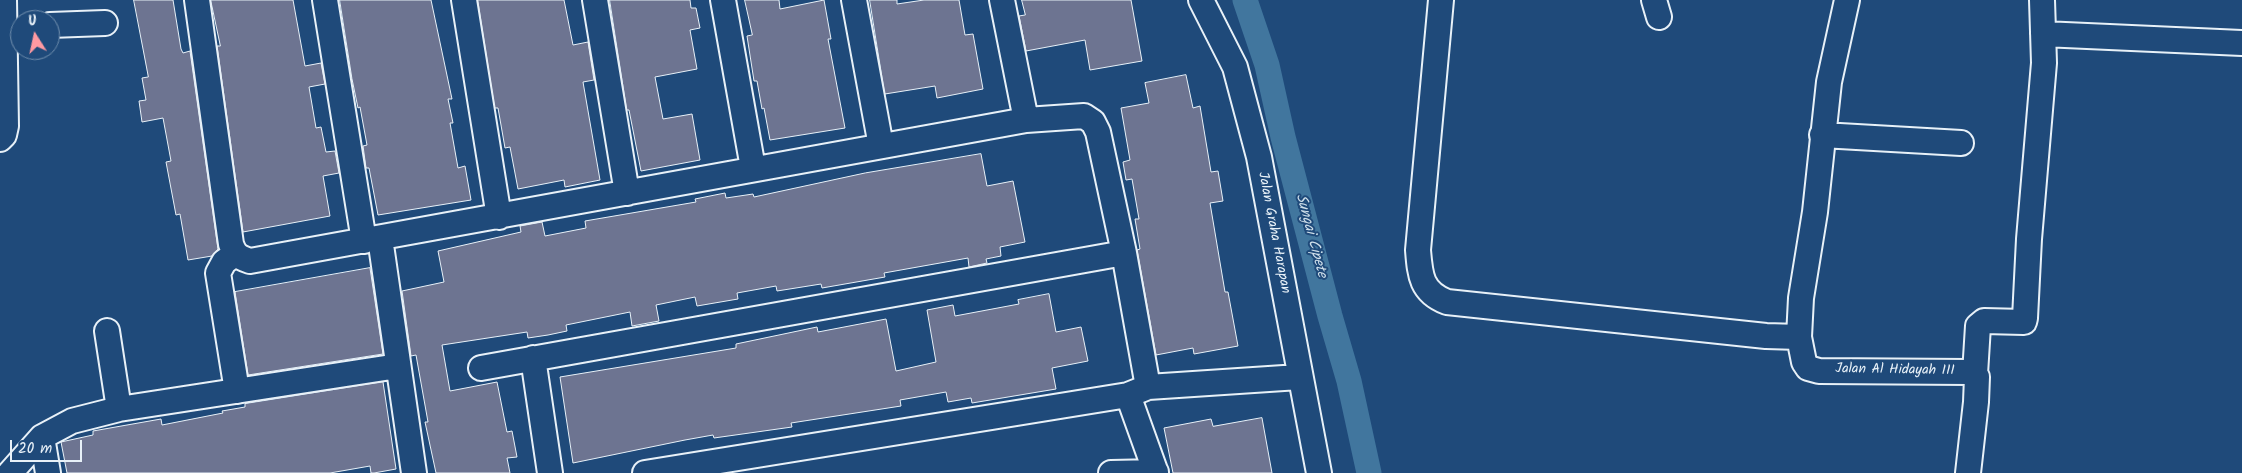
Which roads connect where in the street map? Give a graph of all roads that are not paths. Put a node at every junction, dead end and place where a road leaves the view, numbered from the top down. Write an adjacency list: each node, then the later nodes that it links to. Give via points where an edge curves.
1 (4, 0): 13 (street)
2 (197, 0): 29 (street)
3 (325, 0): 27 (street)
4 (464, 0): 26 (street)
5 (595, 0): 25 (street)
6 (722, 0): 24 (street)
7 (854, 0): 23 (street)
8 (1002, 0): 19 (street)
9 (1201, 0): 36 (street, Jalan Graha Harapan, via 1235,68 1259,157)
10 (1441, 0): 31 (street, via 1418,250 1419,271 1434,296 1446,302)
11 (1847, 0): 20 (street, Jalan Al Hidayah III, via 1829,82)
12 (2042, 0): 16 (street)
13 (10, 20)
14 (104, 23): 15 (street)
15 (60, 25)
16 (2043, 34): 17 (street); 35 (street, via 2044,63 2025,318 2024,322 1984,321 1978,326)
17 (2242, 43)
18 (10, 60): 21 (street, via 6,126)
19 (1026, 120): 23 (street); 28 (street, via 1084,116 1093,122)
20 (1822, 135): 22 (street); 31 (street, Jalan Al Hidayah III)
21 (0, 139)
22 (1961, 143)
23 (881, 146): 24 (street)
24 (753, 168): 25 (street)
25 (627, 193): 26 (street)
26 (499, 217): 27 (street)
27 (372, 240): 29 (street, via 250,261); 33 (street)
28 (1124, 253): 32 (street); 38 (street)
29 (235, 254): 37 (street, via 224,262 218,273)
30 (107, 331): 39 (street)
31 (1799, 337): 35 (street, Jalan Al Hidayah III, via 1804,362 1808,368 1818,371)
32 (533, 358): 34 (street); 46 (street)
33 (398, 366): 37 (street); 45 (street)
34 (481, 368)
35 (1975, 374): 50 (street, Jalan Al Hidayah III, via 1976,402)
36 (1299, 377): 38 (street); 49 (street, Jalan Graha Harapan)
37 (237, 391): 39 (street)
38 (1138, 391): 41 (street); 42 (street)
39 (119, 410): 40 (street, via 72,421)
40 (42, 437): 43 (street); 44 (street)
41 (690, 469): 47 (street)
42 (1156, 472): 48 (street)
43 (10, 473)
44 (48, 473)
45 (414, 473)
46 (550, 473)
47 (645, 473)
48 (1111, 473)
49 (1319, 473)
50 (1968, 473)

